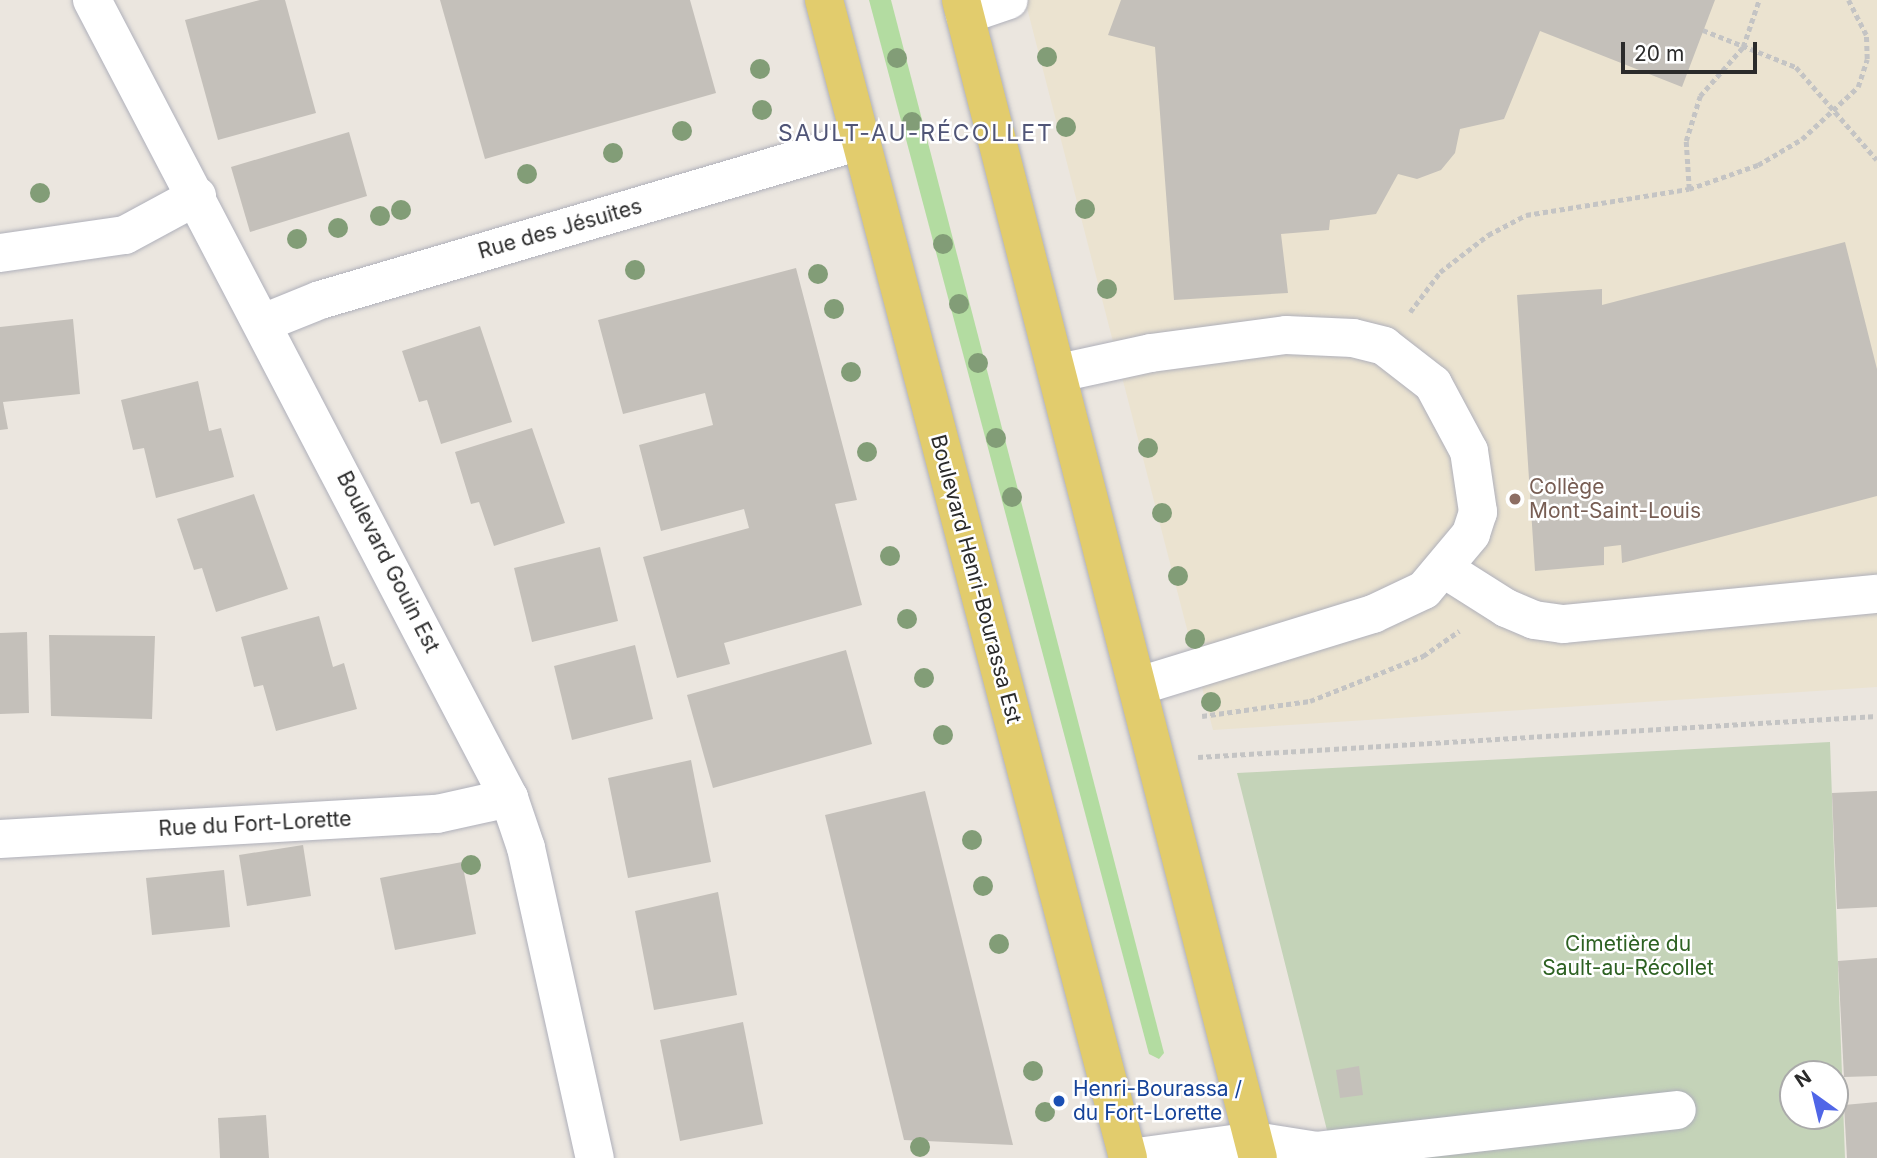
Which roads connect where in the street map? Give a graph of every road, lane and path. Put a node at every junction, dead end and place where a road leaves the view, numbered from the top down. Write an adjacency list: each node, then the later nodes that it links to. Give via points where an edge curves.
1 (92, 0): 13 (street, Boulevard Gouin Est)
2 (824, 0): 10 (main road, Boulevard Henri-Bourassa Est)
3 (1009, 0): 6 (street)
4 (1759, 0): 8 (path)
5 (1848, 0): 9 (path, via 1866,35 1867,59 1858,87)
6 (963, 8): 17 (main road)
7 (1703, 30): 8 (path)
8 (1743, 47): 9 (path, via 1796,67); 12 (path, via 1700,96 1686,141)
9 (1834, 110): 11 (path); 12 (path, via 1802,139 1758,165)
10 (860, 141): 15 (street, Rue des Jésuites, via 320,300); 30 (main road, Boulevard Henri-Bourassa Est)
11 (1877, 160)
12 (1689, 189): 16 (path, via 1526,215 1488,235 1440,272)
13 (197, 196): 14 (street, via 125,235); 15 (street, Boulevard Gouin Est)
14 (0, 254)
15 (263, 323): 25 (street, Boulevard Gouin Est)
16 (1384, 346): 17 (street, via 1326,335 1286,335 1151,353); 18 (street, via 1433,384 1469,451 1478,512 1471,534)
17 (1059, 373): 21 (main road)
18 (1446, 570): 19 (street, via 1506,608 1534,620 1563,624); 21 (street, via 1424,590 1373,614)
19 (1877, 594)
20 (1468, 622): 22 (path, via 1423,656 1310,701)
21 (1139, 686): 28 (main road)
22 (1202, 716)
23 (1877, 716): 24 (path)
24 (1213, 755)
25 (509, 798): 26 (street, Rue du Fort-Lorette, via 437,814); 29 (street, Boulevard Gouin Est, via 526,848)
26 (0, 839)
27 (1677, 1110): 28 (street, via 1317,1151)
28 (1256, 1150): 30 (street)
29 (595, 1158)
30 (1129, 1158)

